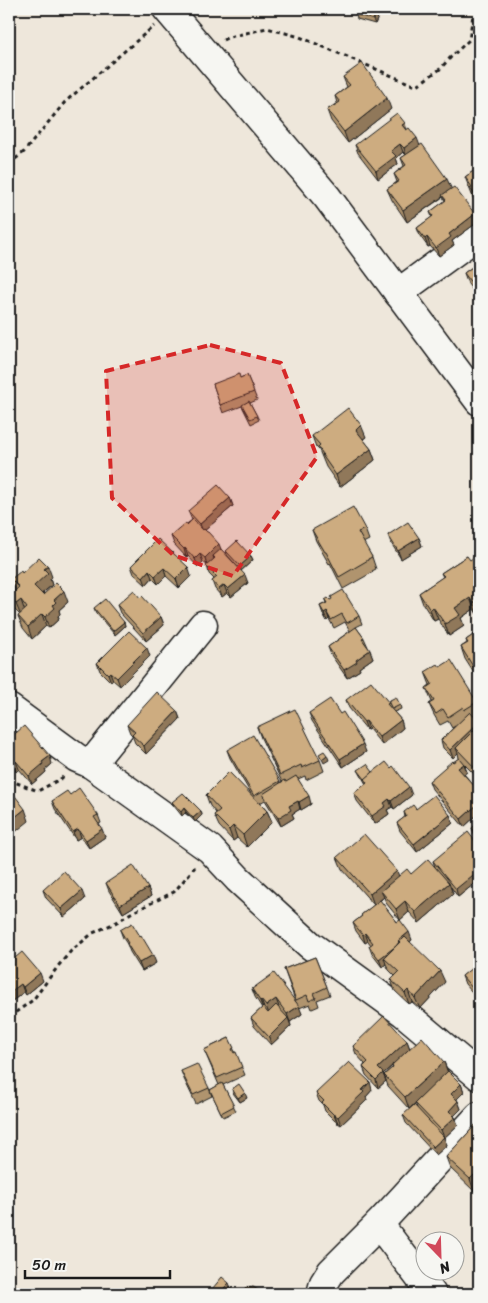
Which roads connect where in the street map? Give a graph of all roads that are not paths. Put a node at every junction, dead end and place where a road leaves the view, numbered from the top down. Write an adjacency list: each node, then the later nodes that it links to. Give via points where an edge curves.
1 (168, 10): 3 (street, via 326,197)
2 (479, 234): 3 (street)
3 (398, 293): 4 (street)
4 (479, 401)
5 (203, 625): 7 (street)
6 (9, 708): 7 (street)
7 (84, 761): 8 (street, via 210,849 310,945 404,1013)
8 (479, 1076)
9 (479, 1116): 10 (street)
10 (379, 1224): 11 (street, via 331,1272); 12 (street)
11 (321, 1294)
12 (432, 1294)

